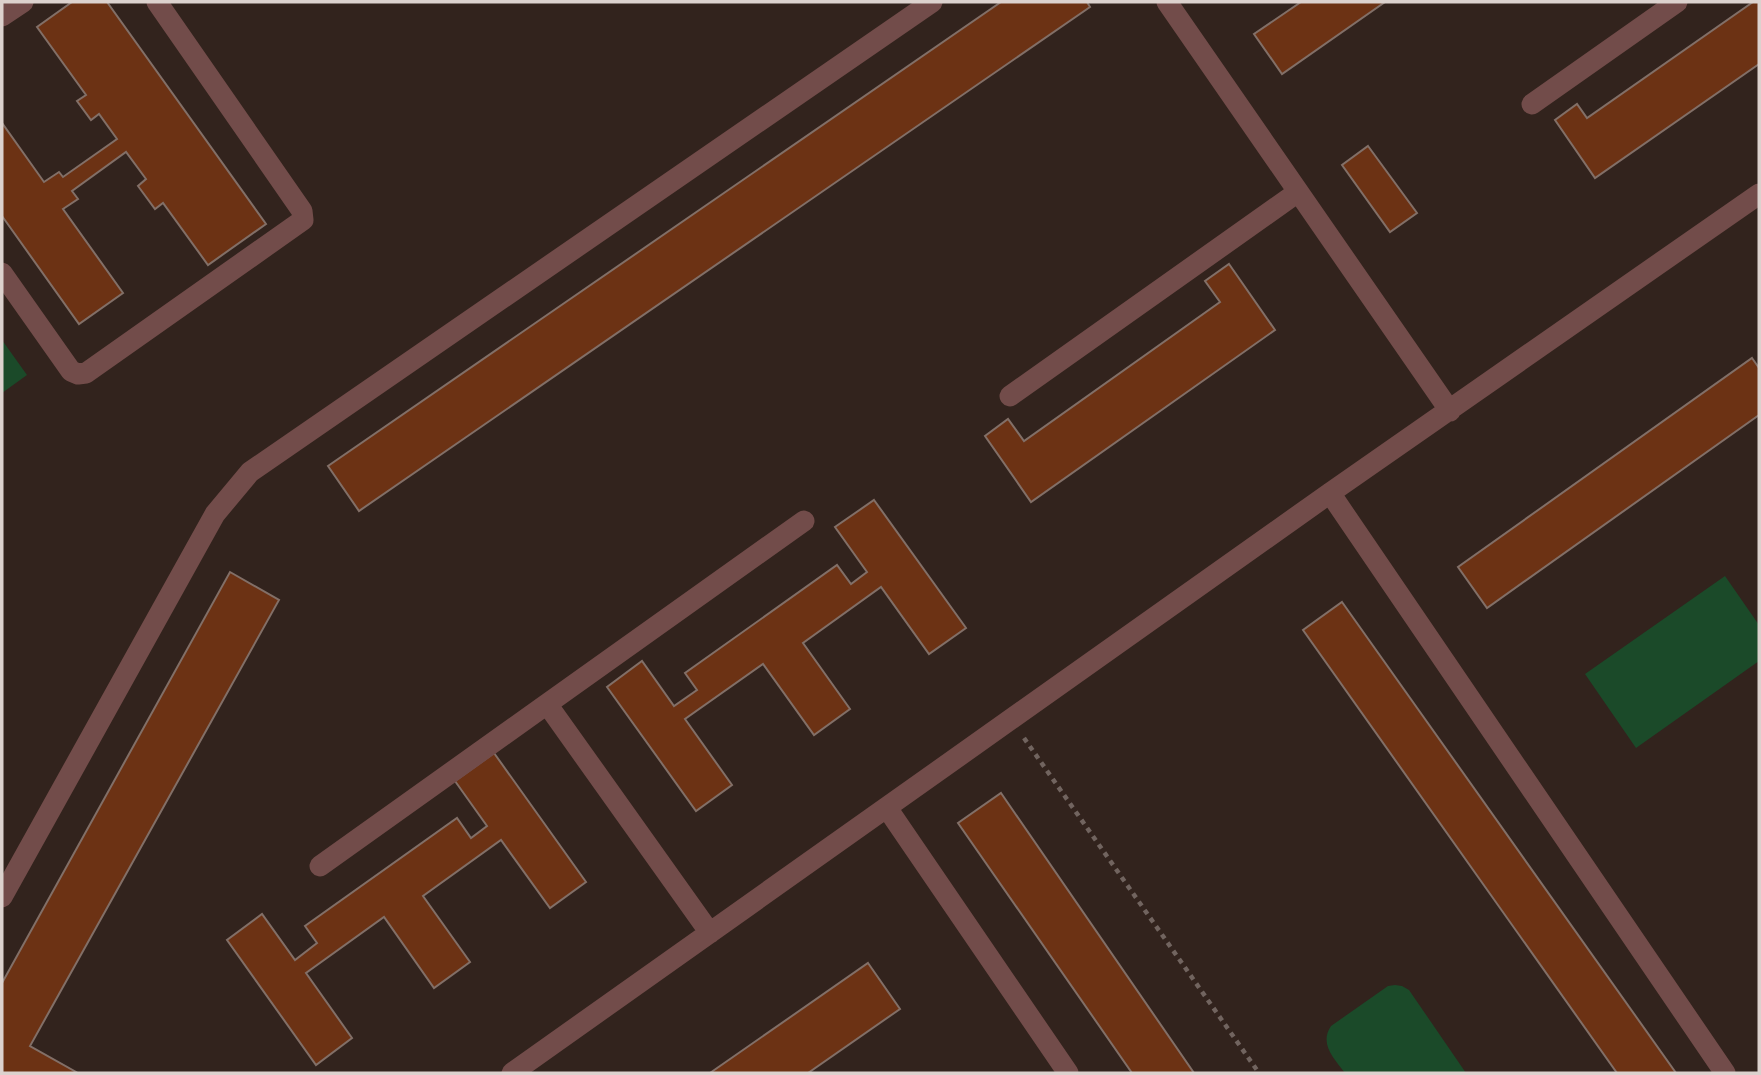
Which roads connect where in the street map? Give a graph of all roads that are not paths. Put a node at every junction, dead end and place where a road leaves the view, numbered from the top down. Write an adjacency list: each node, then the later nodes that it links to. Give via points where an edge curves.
1 (23, 2): 6 (lane)
2 (157, 2): 10 (lane, via 302,211 303,220 86,373 71,371)
3 (932, 2): 18 (lane, via 250,472 215,513)
4 (1167, 2): 8 (lane)
5 (1677, 2): 7 (lane)
6 (2, 16)
7 (1532, 104)
8 (1298, 191): 11 (lane); 12 (lane)
9 (1757, 200): 12 (lane)
10 (2, 273)
11 (1010, 396)
12 (1450, 411): 13 (lane)
13 (1330, 493): 16 (lane); 22 (lane)
14 (804, 521): 15 (lane)
15 (547, 704): 17 (lane); 19 (lane)
16 (887, 808): 19 (lane); 21 (lane)
17 (320, 866)
18 (2, 897)
19 (710, 933): 20 (lane)
20 (512, 1073)
21 (1068, 1073)
22 (1725, 1073)

